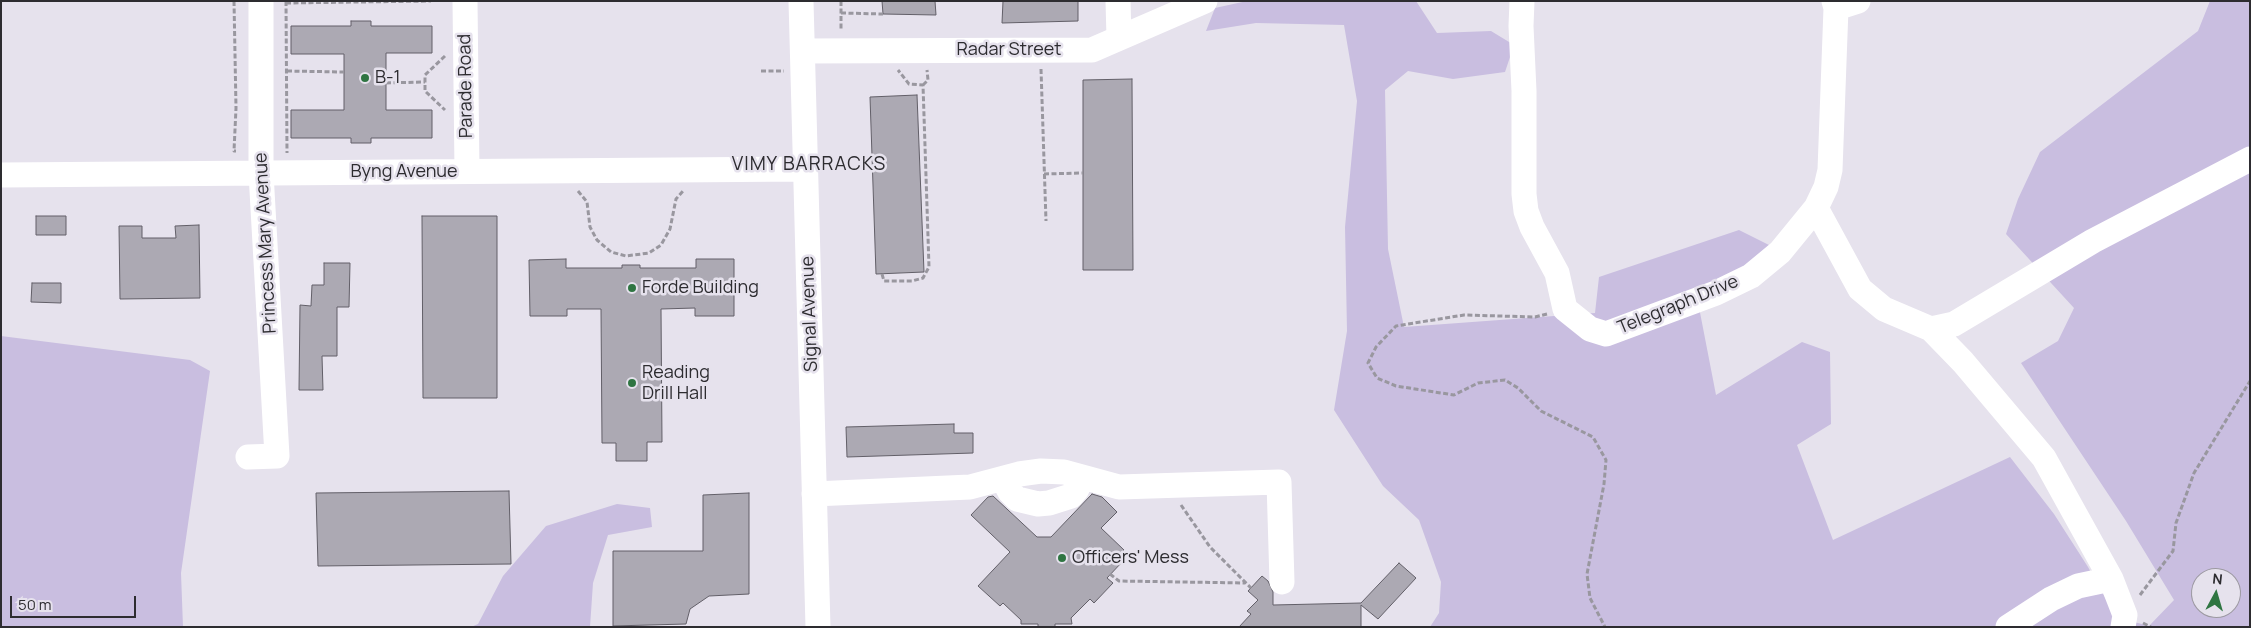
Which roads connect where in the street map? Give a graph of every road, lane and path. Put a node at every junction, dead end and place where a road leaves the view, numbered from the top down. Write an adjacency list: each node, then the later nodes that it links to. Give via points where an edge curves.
1 (261, 1): 18 (street, Princess Mary Avenue)
2 (286, 1): 3 (path)
3 (431, 1)
4 (464, 1): 26 (street, Parade Road)
5 (801, 1): 14 (street, Signal Avenue)
6 (1118, 1): 12 (street)
7 (1205, 1): 12 (street, Radar Street)
8 (1522, 1): 34 (street, via 1524,194 1532,227 1557,273)
9 (1842, 4): 31 (street, Telegraph Drive, via 1830,170)
10 (841, 13): 11 (path)
11 (883, 14)
12 (1119, 38): 14 (street, Radar Street, via 1092,50)
13 (450, 51): 21 (path, via 425,75)
14 (803, 51): 25 (street, Signal Avenue)
15 (1041, 60): 30 (path)
16 (892, 62): 22 (path, via 909,84)
17 (927, 62): 22 (path, via 928,80)
18 (261, 71): 19 (path); 27 (street, Princess Mary Avenue)
19 (344, 72)
20 (386, 82): 21 (path)
21 (425, 82): 23 (path, via 424,91)
22 (923, 85): 33 (path, via 929,267 923,278 912,281 884,281)
23 (451, 115)
24 (2250, 159): 35 (street, via 2093,241 1954,324)
25 (806, 169): 26 (street, Byng Avenue); 41 (street, Signal Avenue)
26 (467, 171): 27 (street, Byng Avenue)
27 (261, 173): 29 (street, Byng Avenue); 37 (street, Princess Mary Avenue, via 277,456)
28 (1083, 173): 30 (path)
29 (1, 174)
30 (1044, 174): 32 (path)
31 (1816, 208): 34 (street, Telegraph Drive, via 1780,252 1750,276 1716,293 1606,334 1590,329); 35 (street, via 1860,289 1884,309)
32 (1046, 221)
33 (882, 274)
34 (1565, 308): 49 (path, via 1536,317 1464,315 1396,326 1376,347 1368,362 1377,378 1396,386 1454,395 1478,383 1505,380 1541,411 1593,437 1606,460 1587,574 1590,598)
35 (1931, 329): 43 (street, via 2044,458)
36 (2250, 381): 47 (path, via 2194,473 2176,523 2172,551)
37 (248, 457)
38 (1081, 477): 39 (street, via 1041,471); 39 (street, via 1071,496 1038,504 1017,499); 40 (street, via 1119,487)
39 (1003, 479): 41 (street, via 970,488)
40 (1168, 486): 44 (street, via 1279,482); 45 (path, via 1210,548)
41 (814, 494): 48 (street, Signal Avenue)
42 (1110, 574): 45 (path, via 1119,582)
43 (2111, 579): 47 (street); 50 (street, via 2078,586)
44 (1282, 582)
45 (1245, 583): 46 (path)
46 (1251, 588)
47 (2124, 621)
48 (818, 627)
49 (1605, 627)
50 (2008, 627)

